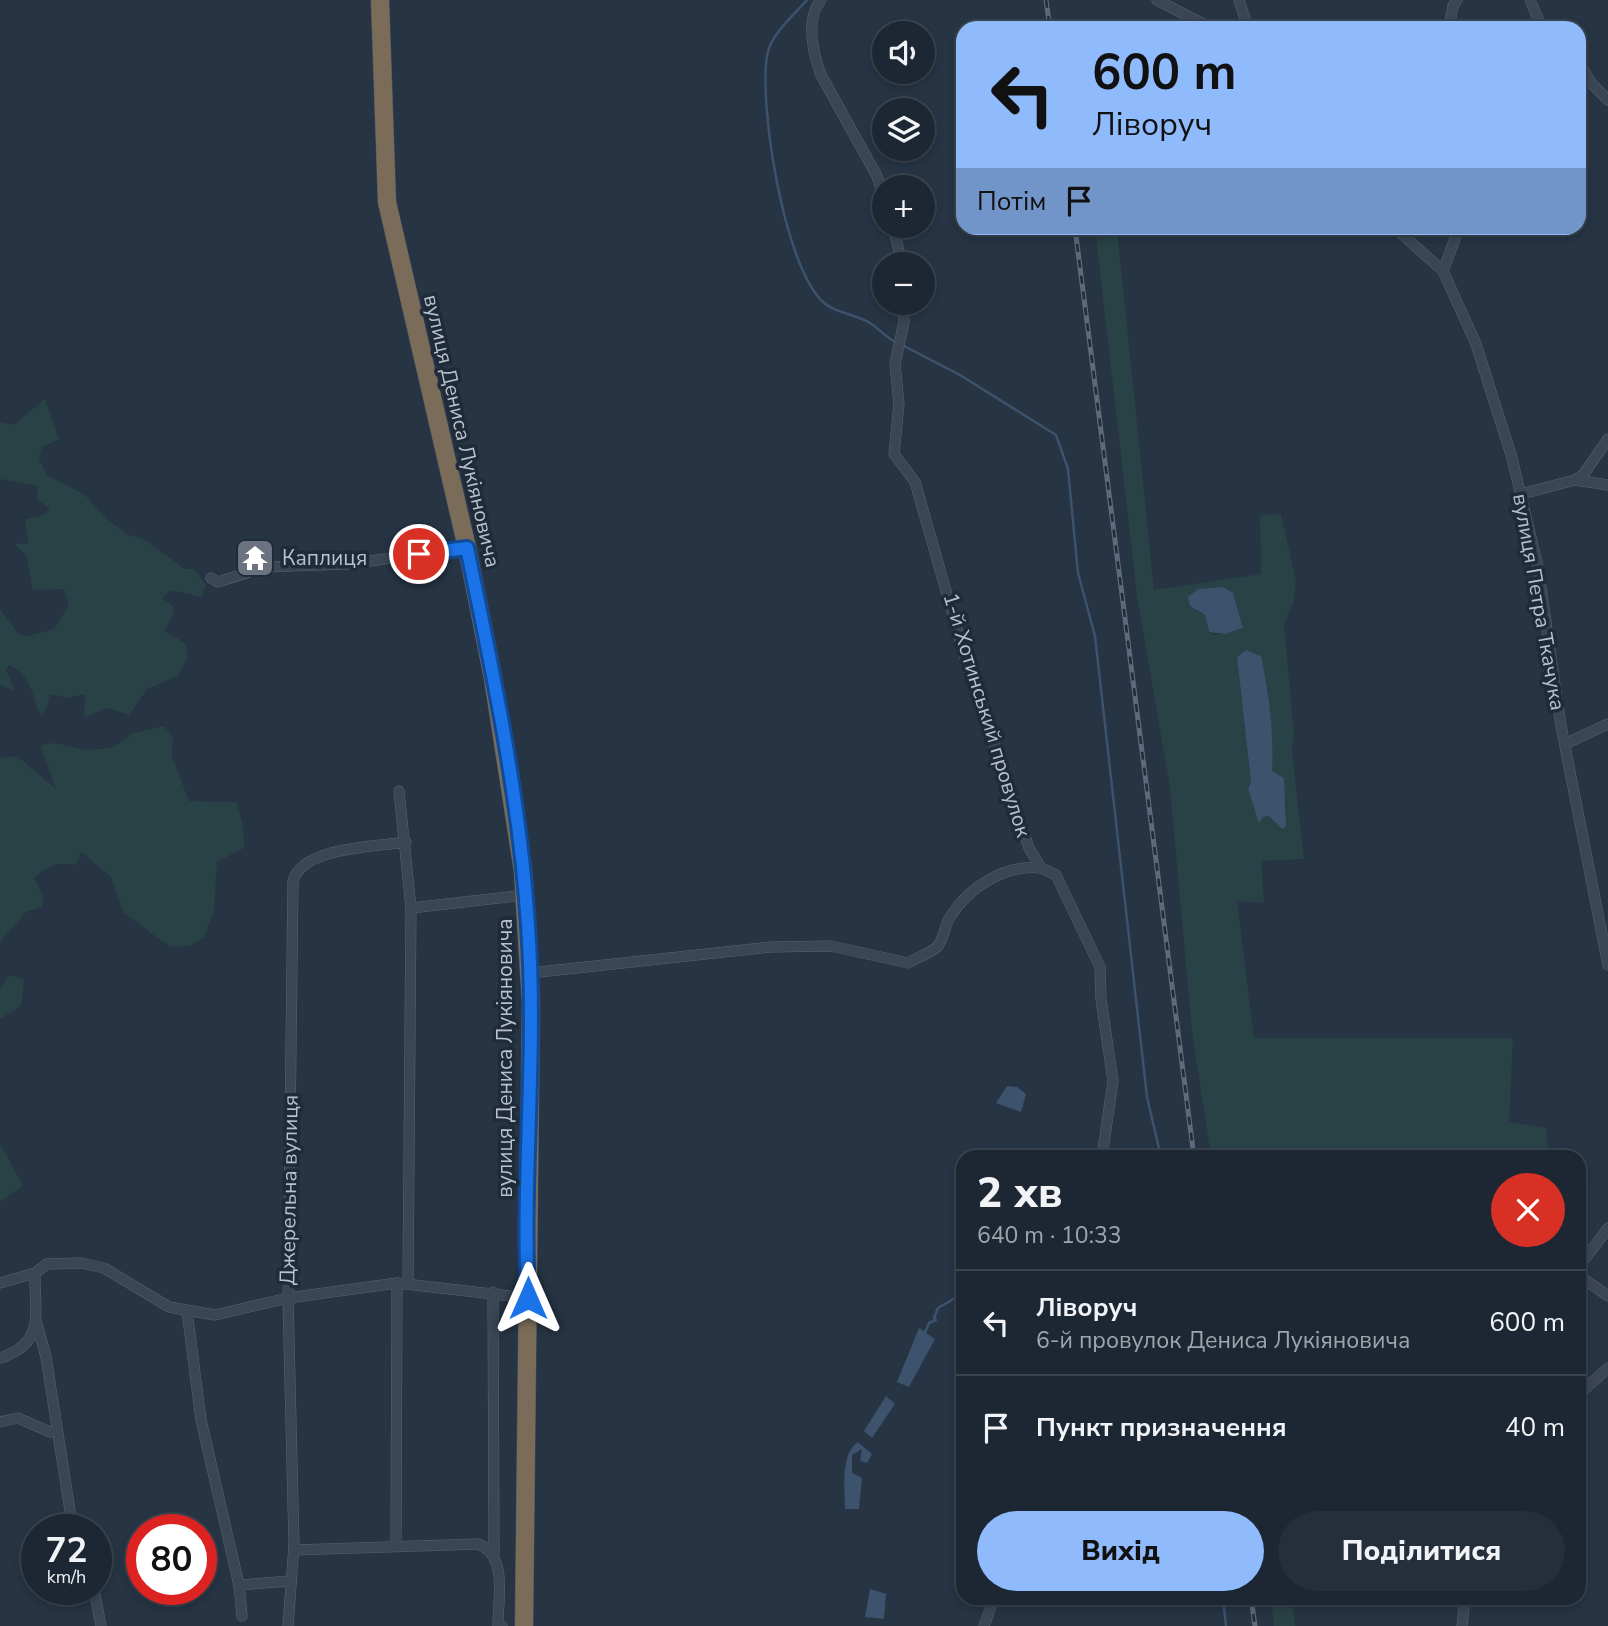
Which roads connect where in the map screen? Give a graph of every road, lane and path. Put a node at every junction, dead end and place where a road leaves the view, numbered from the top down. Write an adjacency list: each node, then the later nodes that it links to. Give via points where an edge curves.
1 (380, 0): 22 (highway, вулиця Дениса Лукіяновича, via 387,202)
2 (821, 0): 13 (street, via 815,8 812,31 815,59)
3 (1157, 0): 7 (street)
4 (1239, 0): 8 (street)
5 (1457, 0): 9 (street)
6 (1530, 0): 10 (street)
7 (1197, 21)
8 (1246, 21)
9 (1450, 21)
10 (1539, 21)
11 (1586, 74): 12 (street)
12 (1608, 100)
13 (876, 175)
14 (1403, 235): 16 (street, вулиця Петра Ткачука)
15 (1456, 235): 16 (street)
16 (1443, 271): 21 (street, вулиця Петра Ткачука, via 1476,344)
17 (904, 315): 28 (street, 1-й Хотинський провулок, via 895,364 899,404 894,454 915,482 1010,796)
18 (1608, 439): 19 (street)
19 (1575, 480): 20 (street); 21 (street)
20 (1608, 485)
21 (1521, 494): 25 (street, вулиця Петра Ткачука, via 1538,567)
22 (467, 548): 23 (street, via 346,564 265,567 218,582); 29 (highway, вулиця Дениса Лукіяновича, via 514,795)
23 (211, 578)
24 (1608, 724): 25 (street)
25 (1565, 744): 31 (street, вулиця Петра Ткачука)
26 (399, 791): 27 (street)
27 (405, 842): 30 (street); 42 (street, Джерельна вулиця, via 313,858 296,870 293,881)
28 (1041, 868): 32 (street, via 1010,870 980,885 950,916 938,946 908,963 831,946 771,947); 33 (street, 1-й Хотинський провулок, via 1056,875 1100,967 1113,1081)
29 (525, 895): 30 (street); 32 (highway, вулиця Дениса Лукіяновича)
30 (411, 908): 39 (street)
31 (1608, 965)
32 (530, 973): 43 (highway, вулиця Дениса Лукіяновича)
33 (1103, 1150)
34 (1608, 1228): 35 (street)
35 (1586, 1257)
36 (35, 1273): 38 (street); 44 (street, via 60,1262 104,1268 147,1296); 45 (street)
37 (1586, 1281): 41 (street)
38 (0, 1283)
39 (402, 1283): 40 (street); 42 (street); 52 (street)
40 (493, 1292): 43 (street); 54 (street)
41 (1608, 1296)
42 (288, 1298): 44 (street, via 215,1315); 53 (street, Джерельна вулиця)
43 (528, 1298): 64 (highway, вулиця Дениса Лукіяновича)
44 (187, 1311): 56 (street, via 201,1420)
45 (37, 1324): 46 (street, via 32,1339); 50 (street)
46 (0, 1358)
47 (1608, 1368): 48 (street)
48 (1586, 1388)
49 (0, 1422): 50 (street, via 18,1418 50,1432)
50 (57, 1430): 51 (street)
51 (73, 1514)
52 (396, 1546): 53 (street); 54 (street, via 478,1544)
53 (293, 1550): 55 (street, Джерельна вулиця)
54 (494, 1554): 63 (street, via 498,1625)
55 (291, 1581): 56 (street); 62 (street, Джерельна вулиця)
56 (239, 1585): 60 (street)
57 (97, 1605): 61 (street)
58 (992, 1605): 65 (street)
59 (1464, 1605): 66 (street)
60 (242, 1616)
61 (101, 1626)
62 (288, 1626)
63 (502, 1626)
64 (524, 1626)
65 (984, 1626)
66 (1462, 1626)

